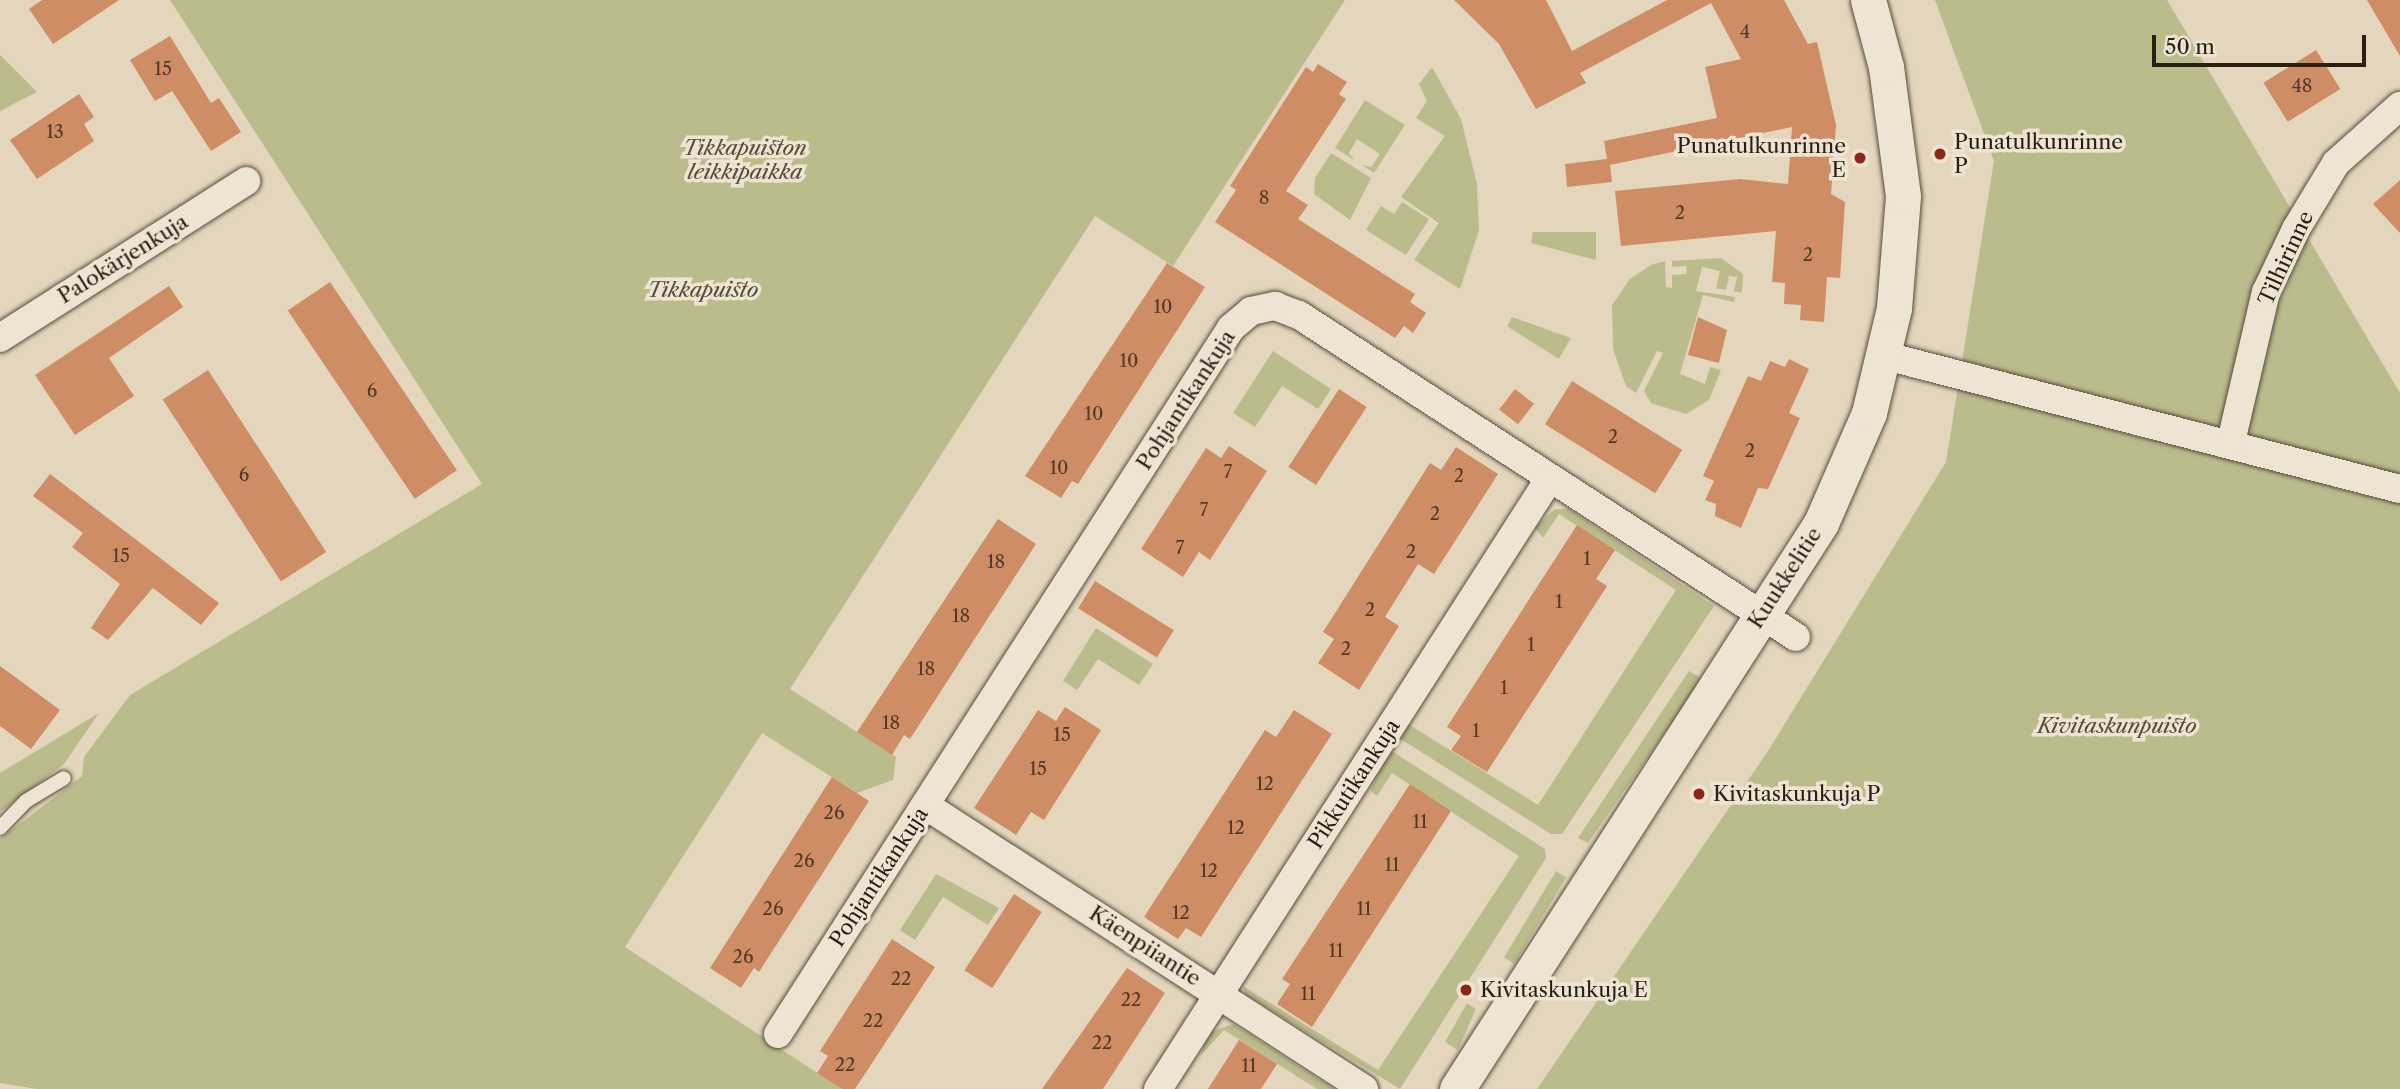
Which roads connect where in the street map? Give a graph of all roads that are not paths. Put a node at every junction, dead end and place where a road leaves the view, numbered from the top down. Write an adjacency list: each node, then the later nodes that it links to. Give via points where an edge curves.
1 (1868, 0): 5 (street, Kuukkelitie, via 1886,67 1903,196)
2 (2400, 106): 6 (street, Tilhirinne, via 2336,163 2296,229 2266,292)
3 (246, 181): 4 (street, Palokärjenkuja)
4 (0, 338)
5 (1886, 356): 6 (street); 9 (street, Kuukkelitie, via 1821,523)
6 (2231, 442): 8 (street)
7 (1550, 478): 9 (street, Pohjantikankuja); 12 (street, Pohjantikankuja, via 1288,308 1251,311 1231,328); 14 (street, Pikkutikankuja)
8 (2400, 489)
9 (1761, 615): 10 (street, Pohjantikankuja); 18 (street, Kuukkelitie)
10 (1796, 637)
11 (64, 778): 13 (lane, via 26,801)
12 (925, 805): 14 (street, Käenpiiantie); 15 (street, Pohjantikankuja)
13 (0, 828)
14 (1219, 994): 16 (street, Pikkutikankuja); 17 (street, Käenpiiantie)
15 (778, 1034)
16 (1158, 1089)
17 (1364, 1089)
18 (1457, 1089)

